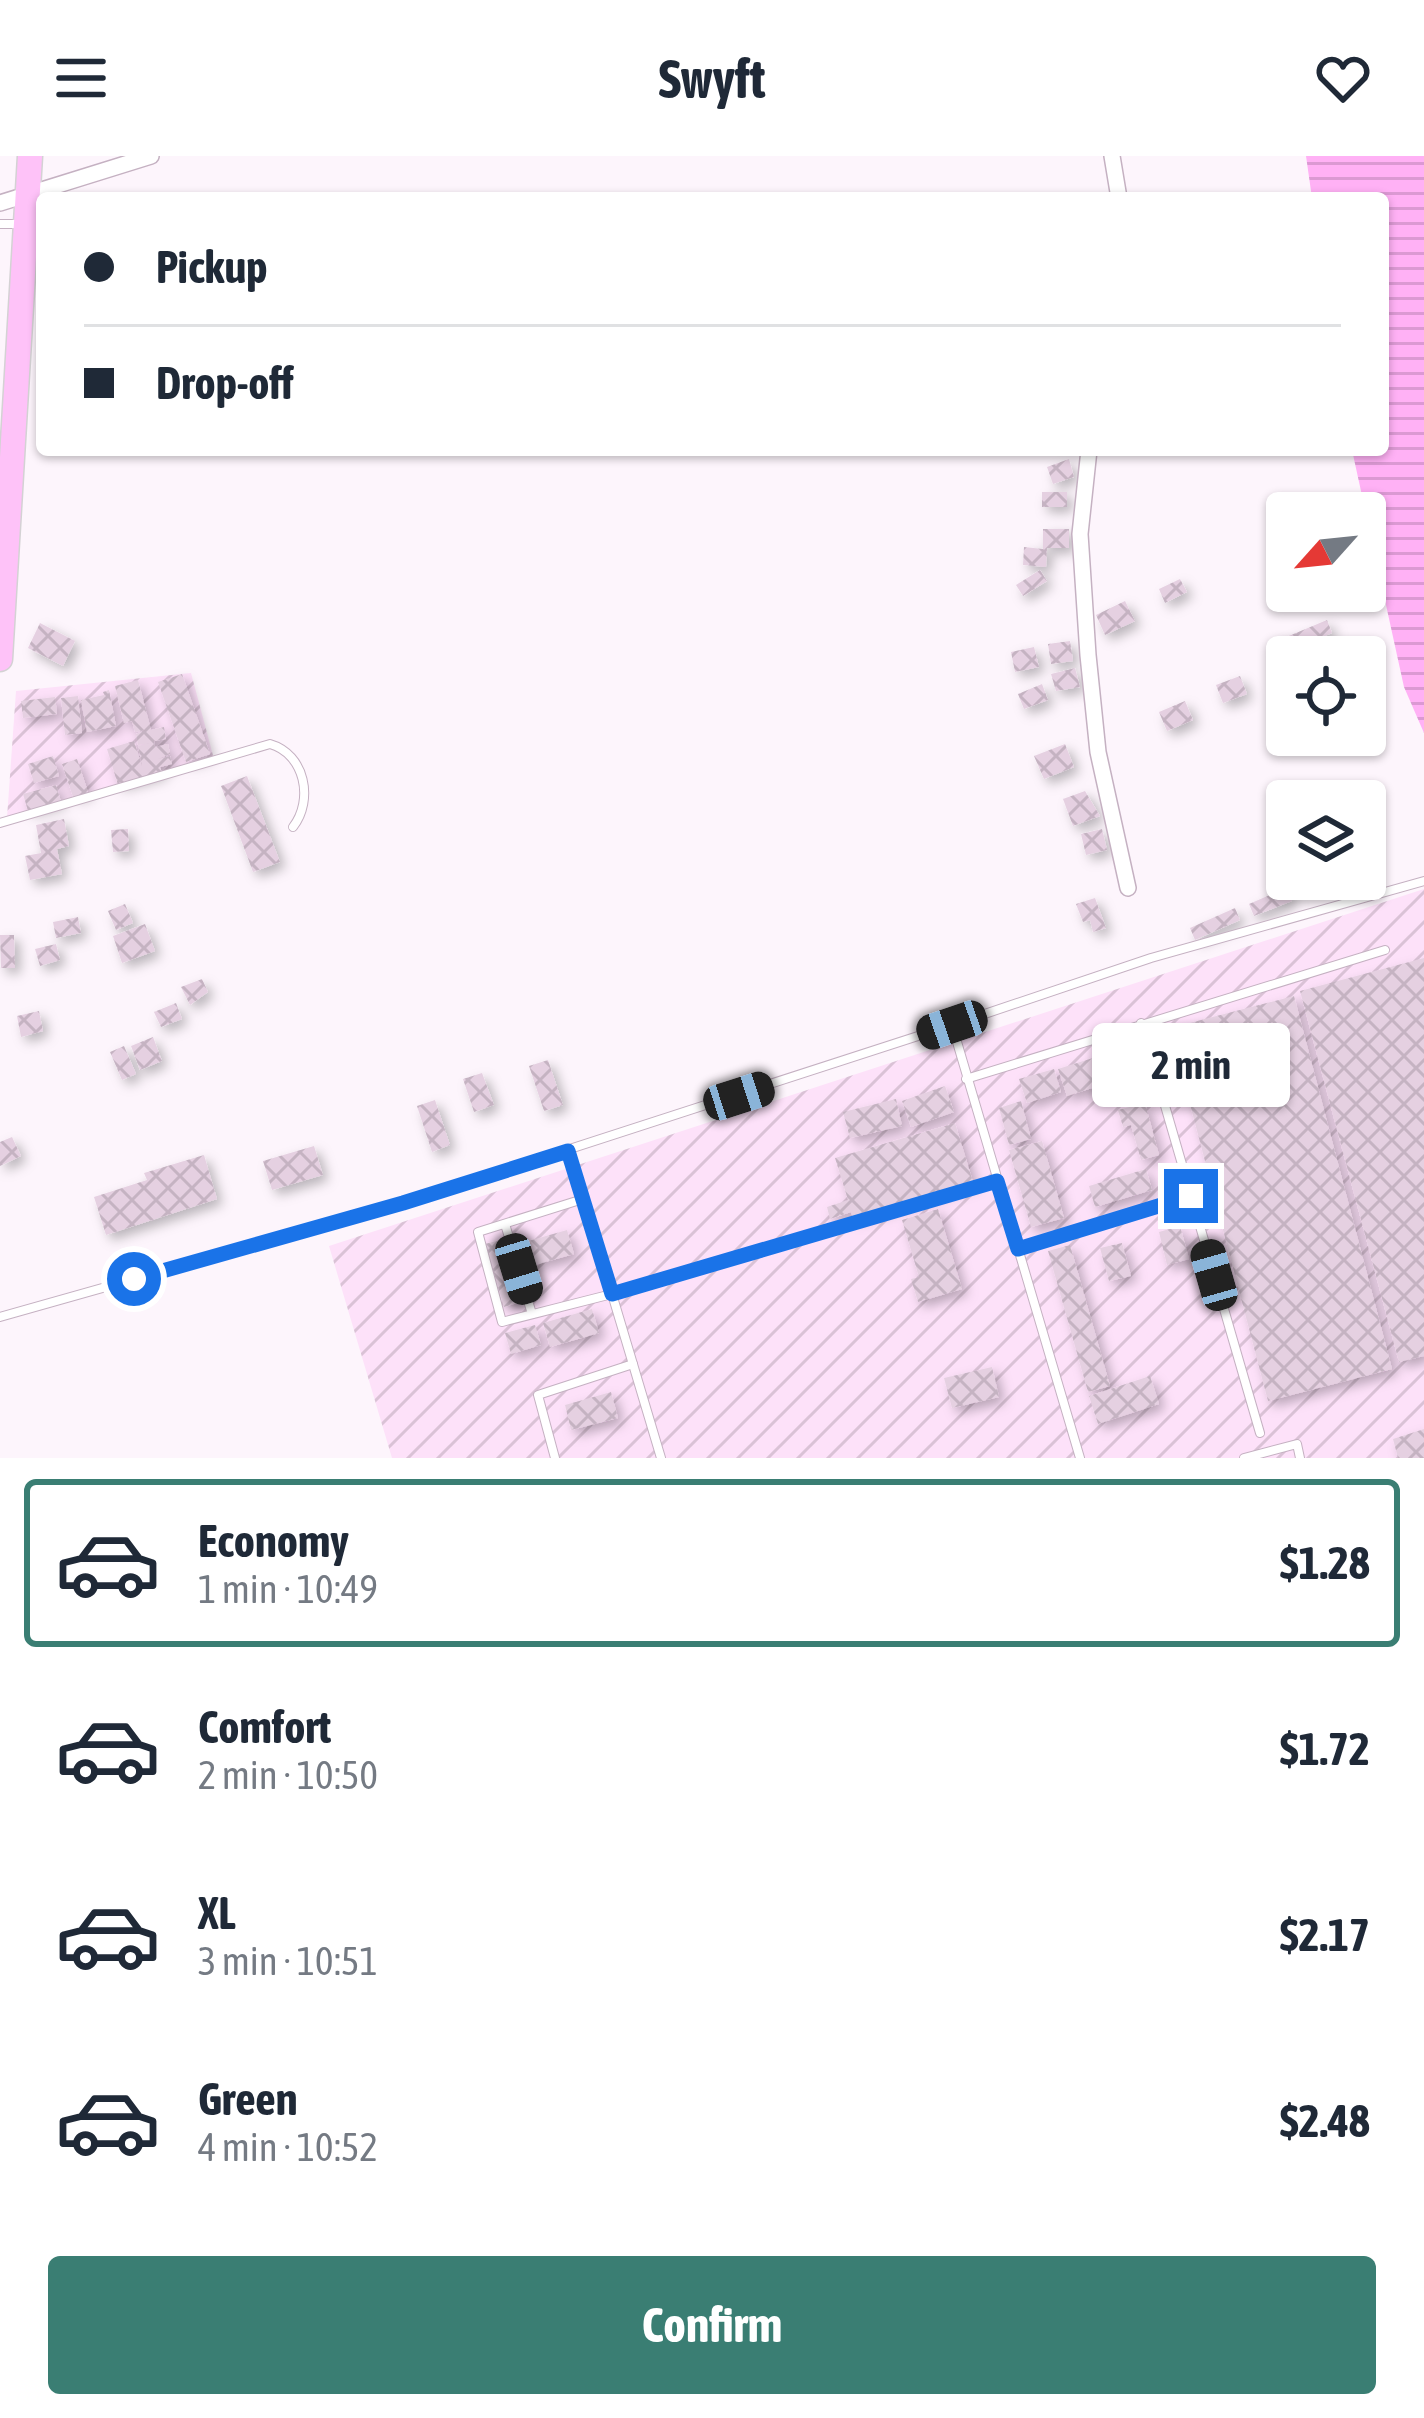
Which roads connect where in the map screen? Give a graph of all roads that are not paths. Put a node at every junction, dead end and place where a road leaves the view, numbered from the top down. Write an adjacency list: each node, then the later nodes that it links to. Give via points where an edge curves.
1 (30, 156): 5 (main road)
2 (151, 156): 5 (street)
3 (1112, 156): 4 (street)
4 (1118, 192)
5 (27, 194): 6 (street); 7 (main road)
6 (0, 203)
7 (12, 224): 8 (main road)
8 (12, 268): 10 (main road)
9 (1088, 456): 14 (street, via 1080,534 1088,656 1098,752)
10 (0, 658)
11 (0, 824): 12 (lane, via 270,745 294,759 306,788 304,814)
12 (293, 827)
13 (1424, 881): 17 (lane, via 1151,958)
14 (1128, 888)
15 (1385, 950): 16 (lane)
16 (1141, 1023): 18 (lane); 21 (lane)
17 (952, 1025): 18 (lane); 19 (lane)
18 (966, 1078): 20 (lane)
19 (568, 1151): 22 (lane); 27 (lane)
20 (997, 1181): 24 (lane); 25 (lane)
21 (1191, 1196): 24 (lane); 29 (lane)
22 (583, 1199): 23 (lane); 25 (lane)
23 (505, 1223): 26 (lane); 26 (lane, via 478,1232 502,1322)
24 (1018, 1249): 32 (lane)
25 (612, 1294): 26 (lane); 28 (lane)
26 (532, 1314)
27 (0, 1317)
28 (633, 1364): 30 (lane, via 538,1395); 31 (lane)
29 (1260, 1433)
30 (555, 1458)
31 (661, 1458)
32 (1080, 1458)
33 (1244, 1458): 34 (lane, via 1297,1444)
34 (1300, 1458)

